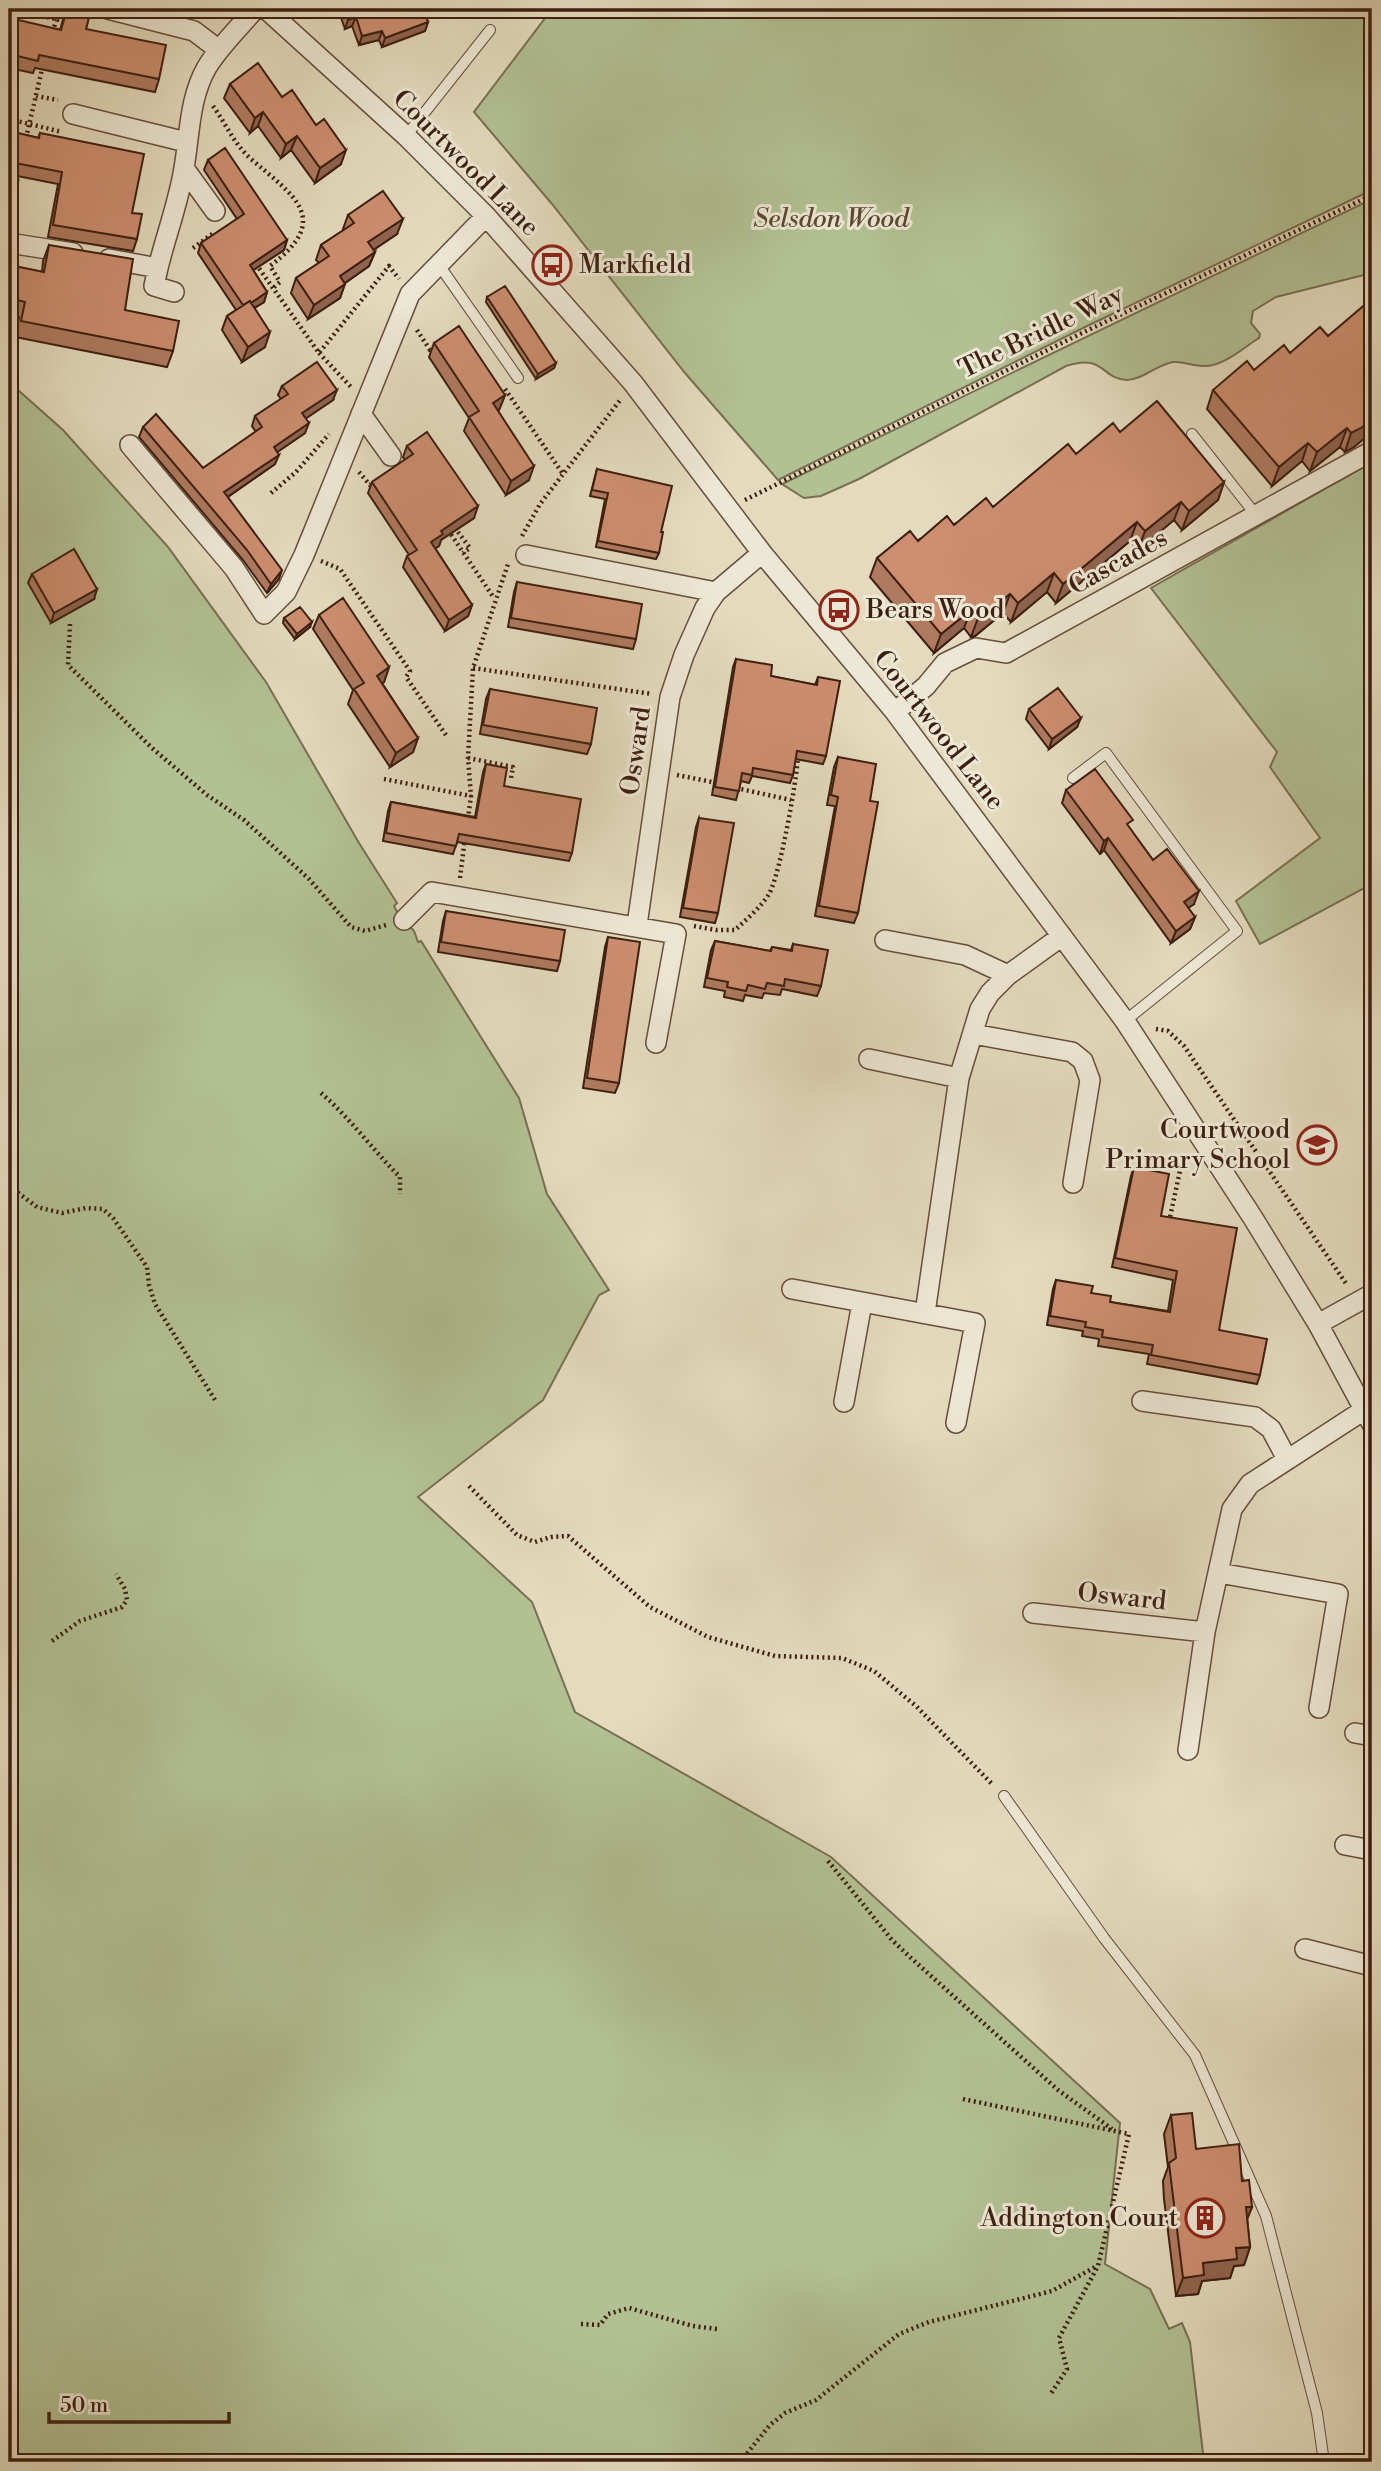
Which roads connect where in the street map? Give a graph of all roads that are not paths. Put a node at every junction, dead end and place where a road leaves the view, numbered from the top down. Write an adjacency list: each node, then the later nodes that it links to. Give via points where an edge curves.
1 (108, 9): 5 (street, via 194,31)
2 (255, 9): 5 (street)
3 (266, 9): 7 (street, Courtwood Lane)
4 (491, 30): 7 (lane)
5 (219, 50): 8 (street, via 195,94)
6 (73, 114): 8 (street)
7 (406, 136): 10 (street, Courtwood Lane)
8 (186, 142): 9 (street)
9 (184, 168): 11 (street); 14 (street)
10 (486, 216): 13 (street); 24 (street, Courtwood Lane, via 633,383)
11 (217, 220)
12 (12, 234): 14 (street)
13 (439, 265): 16 (lane); 17 (street, via 407,301)
14 (158, 268): 15 (street, via 154,286)
15 (174, 292)
16 (518, 378)
17 (363, 409): 19 (street, via 304,555 286,592 264,614 234,568); 21 (street)
18 (1192, 434): 22 (lane)
19 (130, 445)
20 (1372, 451): 22 (street, Cascades)
21 (391, 456)
22 (1256, 516): 26 (street, Cascades, via 1006,653 976,648 944,663 926,686)
23 (520, 552): 25 (street)
24 (762, 553): 25 (street, Osward); 26 (street, Courtwood Lane)
25 (716, 592): 29 (street, Osward, via 684,655 670,697)
26 (895, 712): 30 (street, Courtwood Lane)
27 (1073, 778): 33 (lane, via 1106,753 1237,931)
28 (404, 920): 29 (street, via 432,892)
29 (638, 925): 35 (street, via 676,934)
30 (1062, 936): 32 (street); 33 (street, Courtwood Lane)
31 (885, 940): 32 (street, via 965,955)
32 (1008, 975): 34 (street, via 980,1009)
33 (1125, 1021): 43 (street, Courtwood Lane)
34 (973, 1034): 37 (street); 38 (street, via 1072,1052 1083,1061 1090,1080)
35 (656, 1043)
36 (869, 1059): 37 (street)
37 (959, 1078): 42 (street)
38 (1073, 1183)
39 (792, 1289): 41 (street)
40 (1364, 1290): 43 (street)
41 (862, 1303): 42 (street); 45 (street)
42 (925, 1313): 47 (street, via 975,1323)
43 (1318, 1324): 46 (street, Courtwood Lane)
44 (1142, 1401): 48 (street, via 1255,1417 1271,1429)
45 (844, 1402)
46 (1368, 1417): 48 (street)
47 (956, 1423)
48 (1287, 1459): 49 (street, via 1250,1484 1232,1509)
49 (1219, 1573): 51 (street); 52 (street, via 1338,1594)
50 (1033, 1613): 51 (street, Osward)
51 (1205, 1632): 53 (street)
52 (1319, 1708)
53 (1188, 1750)
54 (1004, 1796): 59 (lane, via 1104,1938 1195,2055 1266,2216 1317,2413)
55 (1345, 1845): 56 (street)
56 (1372, 1850)
57 (1305, 1949): 58 (street)
58 (1372, 1965)
59 (1324, 2462)

